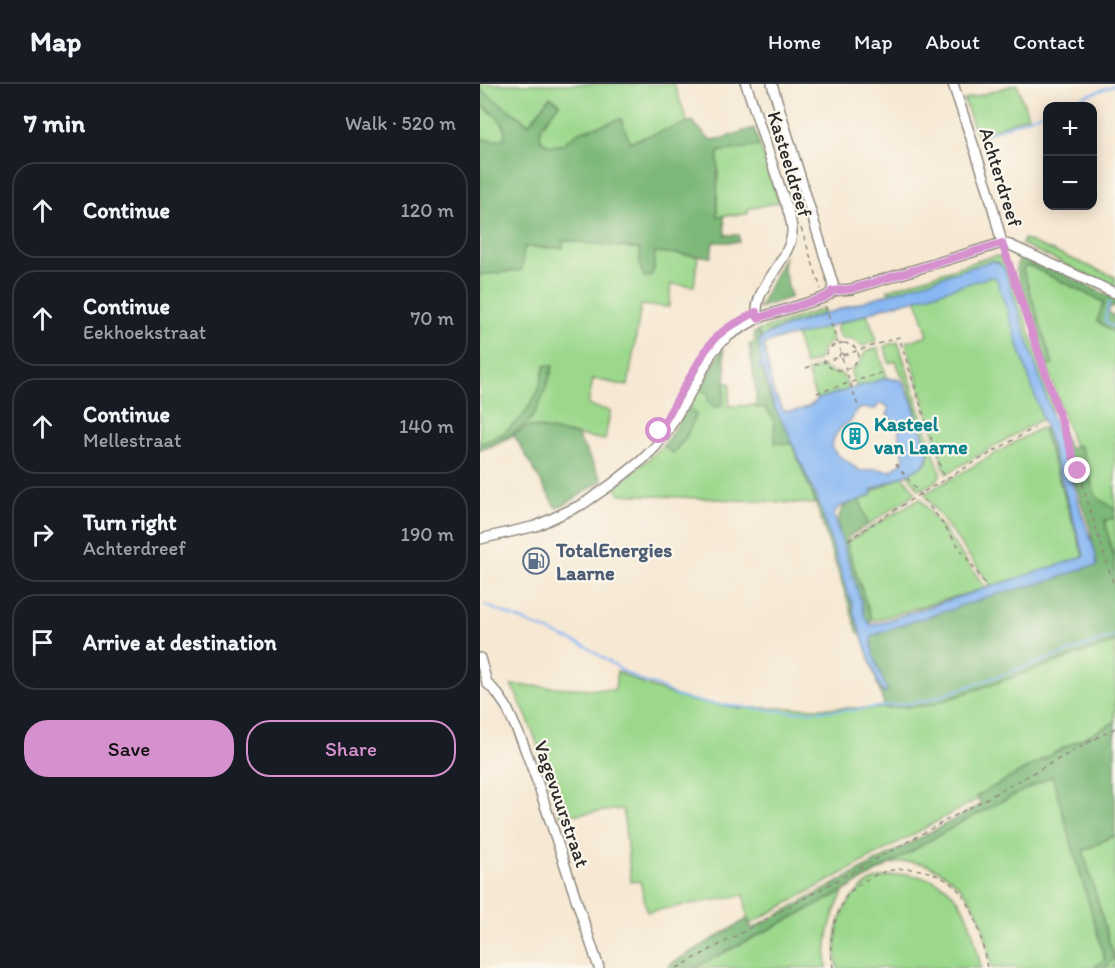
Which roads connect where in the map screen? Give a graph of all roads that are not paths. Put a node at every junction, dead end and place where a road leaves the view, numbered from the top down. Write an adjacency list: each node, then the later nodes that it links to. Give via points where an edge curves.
1 (746, 84): 7 (street, Kasteeldreef, via 792,230 790,243 759,299)
2 (772, 84): 5 (street, Kasteeldreef)
3 (953, 84): 4 (street, Achterdreef)
4 (1002, 243): 5 (street, via 852,289); 6 (street)
5 (832, 291): 7 (street, via 823,298)
6 (1115, 293)
7 (758, 318): 8 (street, via 721,342 665,435 612,484 583,504 536,526)
8 (480, 539)
9 (480, 658): 10 (street, Vagevuurstraat)
10 (484, 684): 11 (street, Vagevuurstraat, via 506,706 522,741)
11 (599, 968)

